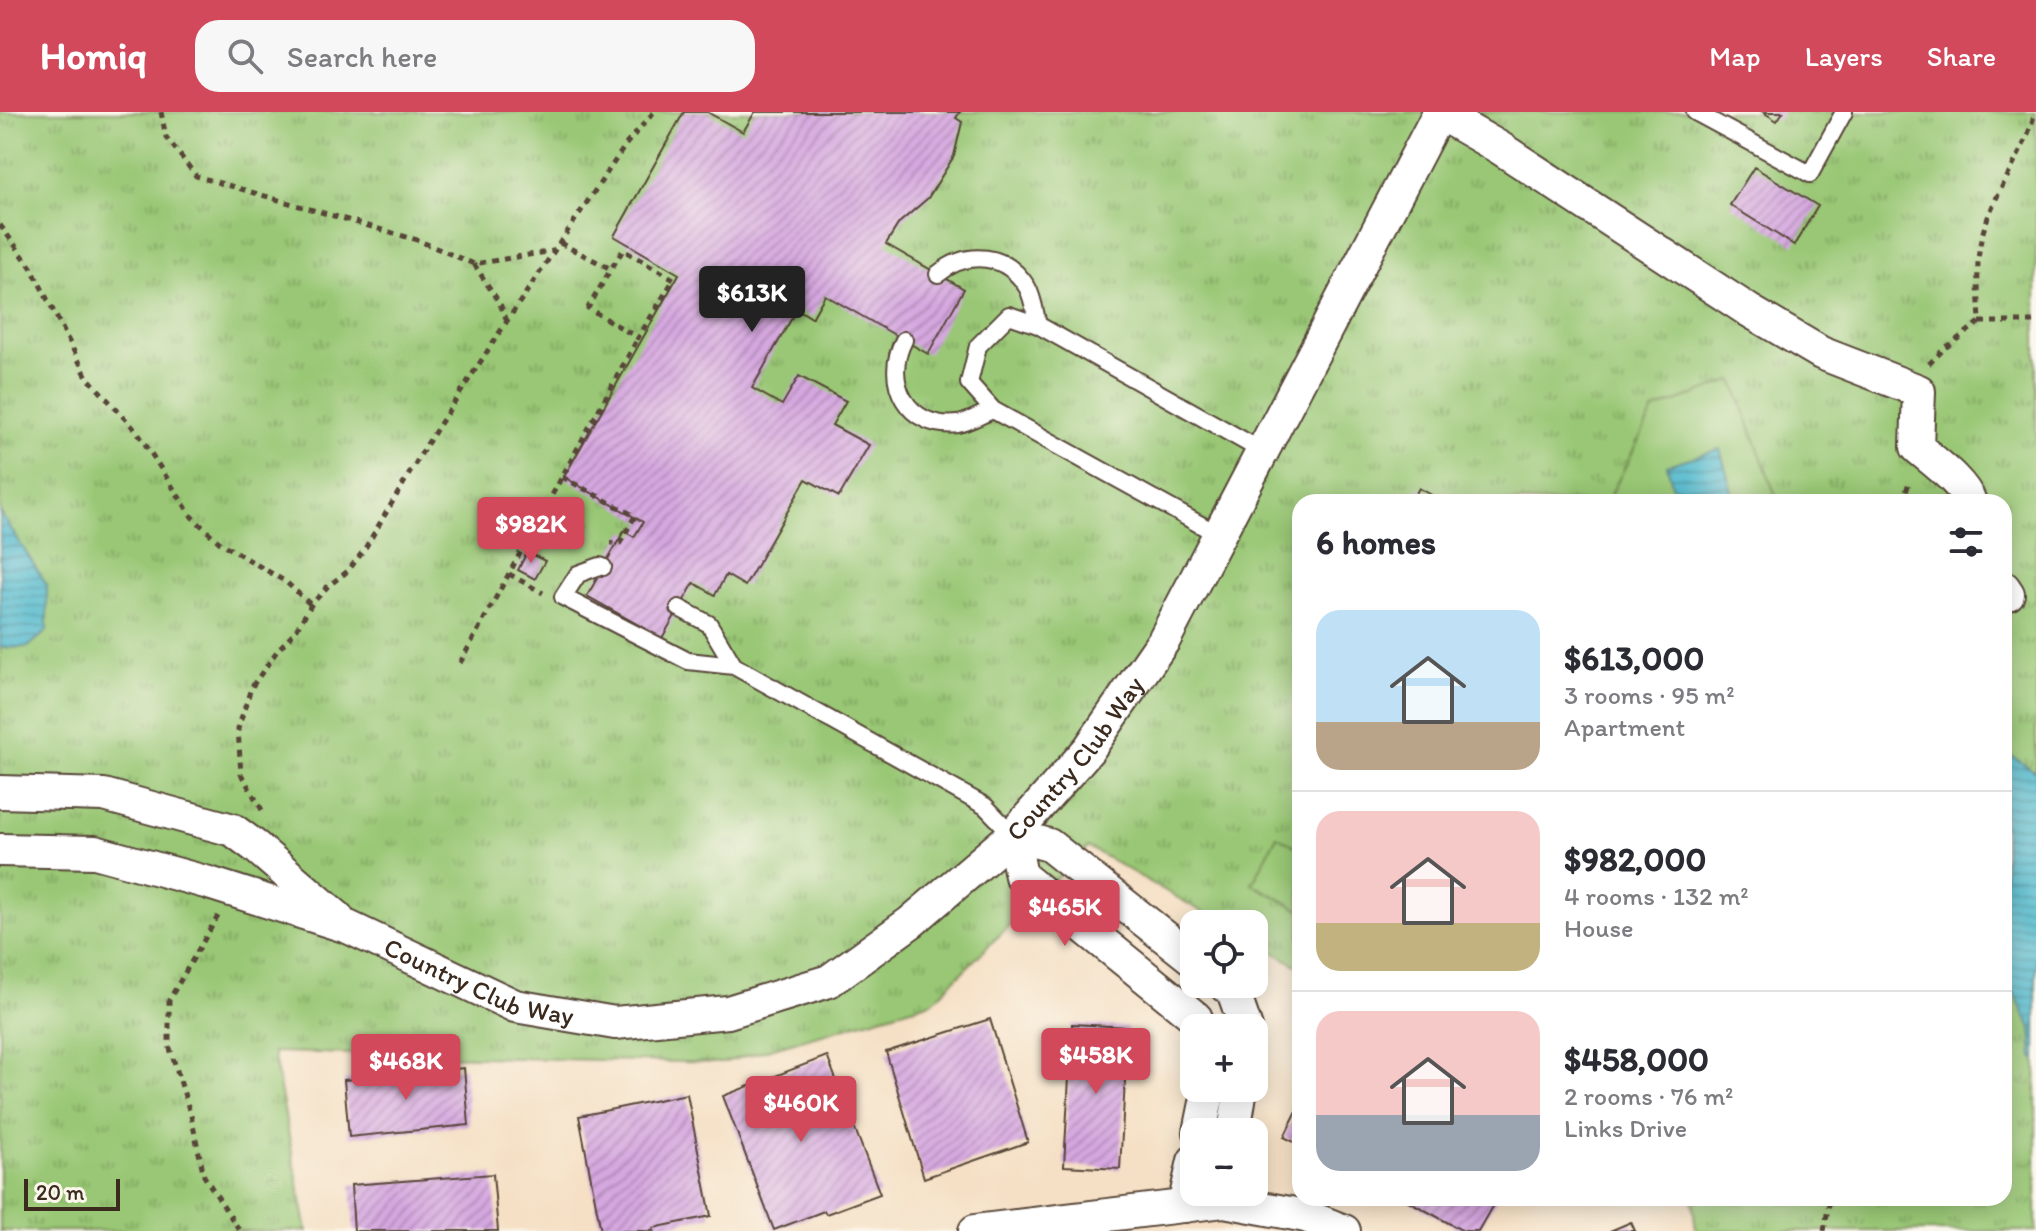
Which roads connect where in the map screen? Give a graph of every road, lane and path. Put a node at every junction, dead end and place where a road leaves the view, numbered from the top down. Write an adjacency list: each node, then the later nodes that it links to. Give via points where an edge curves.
1 (161, 112): 10 (path, via 166,137 196,176 417,240)
2 (654, 112): 8 (path)
3 (1695, 112): 4 (lane, via 1810,174)
4 (1844, 112)
5 (2035, 112): 14 (path, via 1981,240)
6 (1440, 113): 19 (street, via 1821,353); 21 (street, Country Club Way)
7 (0, 225): 29 (path, via 31,267 87,377 138,433 192,517 219,542 286,582)
8 (560, 243): 9 (path); 11 (path)
9 (554, 251): 10 (path); 13 (path)
10 (474, 264): 13 (path)
11 (611, 269): 17 (path, via 588,308); 17 (path, via 623,250 674,279)
12 (938, 274): 16 (lane, via 970,258 989,258 1014,269 1029,290)
13 (507, 321): 29 (path, via 364,550)
14 (1980, 322): 15 (path); 19 (path, via 1925,369)
15 (2036, 322)
16 (1038, 325): 20 (lane, via 1009,315 978,346 969,383); 21 (lane)
17 (638, 338): 22 (path)
18 (904, 340): 20 (lane, via 895,380 907,406 930,422 959,424)
19 (1919, 391): 23 (street, via 1917,447)
20 (993, 410): 24 (lane)
21 (1262, 451): 24 (street, Country Club Way)
22 (562, 477): 25 (path, via 635,516 620,543); 27 (path)
23 (1966, 494)
24 (1219, 535): 35 (street, Country Club Way, via 1164,640 1089,749)
25 (608, 543)
26 (603, 567): 32 (lane, via 578,574 563,597 688,661)
27 (509, 574): 28 (path, via 545,595); 31 (path)
28 (552, 584)
29 (311, 605): 34 (path, via 251,688 238,729 241,774)
30 (679, 608): 32 (lane, via 709,624)
31 (460, 663)
32 (734, 666): 35 (lane, via 985,806)
33 (1, 797): 38 (street, Country Club Way, via 104,795 233,830)
34 (269, 820)
35 (1013, 835): 38 (street, Country Club Way, via 911,922 829,981 728,1012 615,1023 515,1006); 39 (street, via 1049,845); 40 (street, via 1021,876)
36 (0, 850): 38 (street, Country Club Way, via 95,852)
37 (223, 908): 44 (path, via 169,1000 169,1045 204,1176)
38 (348, 927)
39 (1180, 949)
40 (1191, 1014)
41 (1184, 1206): 45 (street)
42 (1263, 1206): 46 (street)
43 (1829, 1206): 47 (path)
44 (240, 1231)
45 (975, 1231)
46 (1344, 1231)
47 (1824, 1231)

